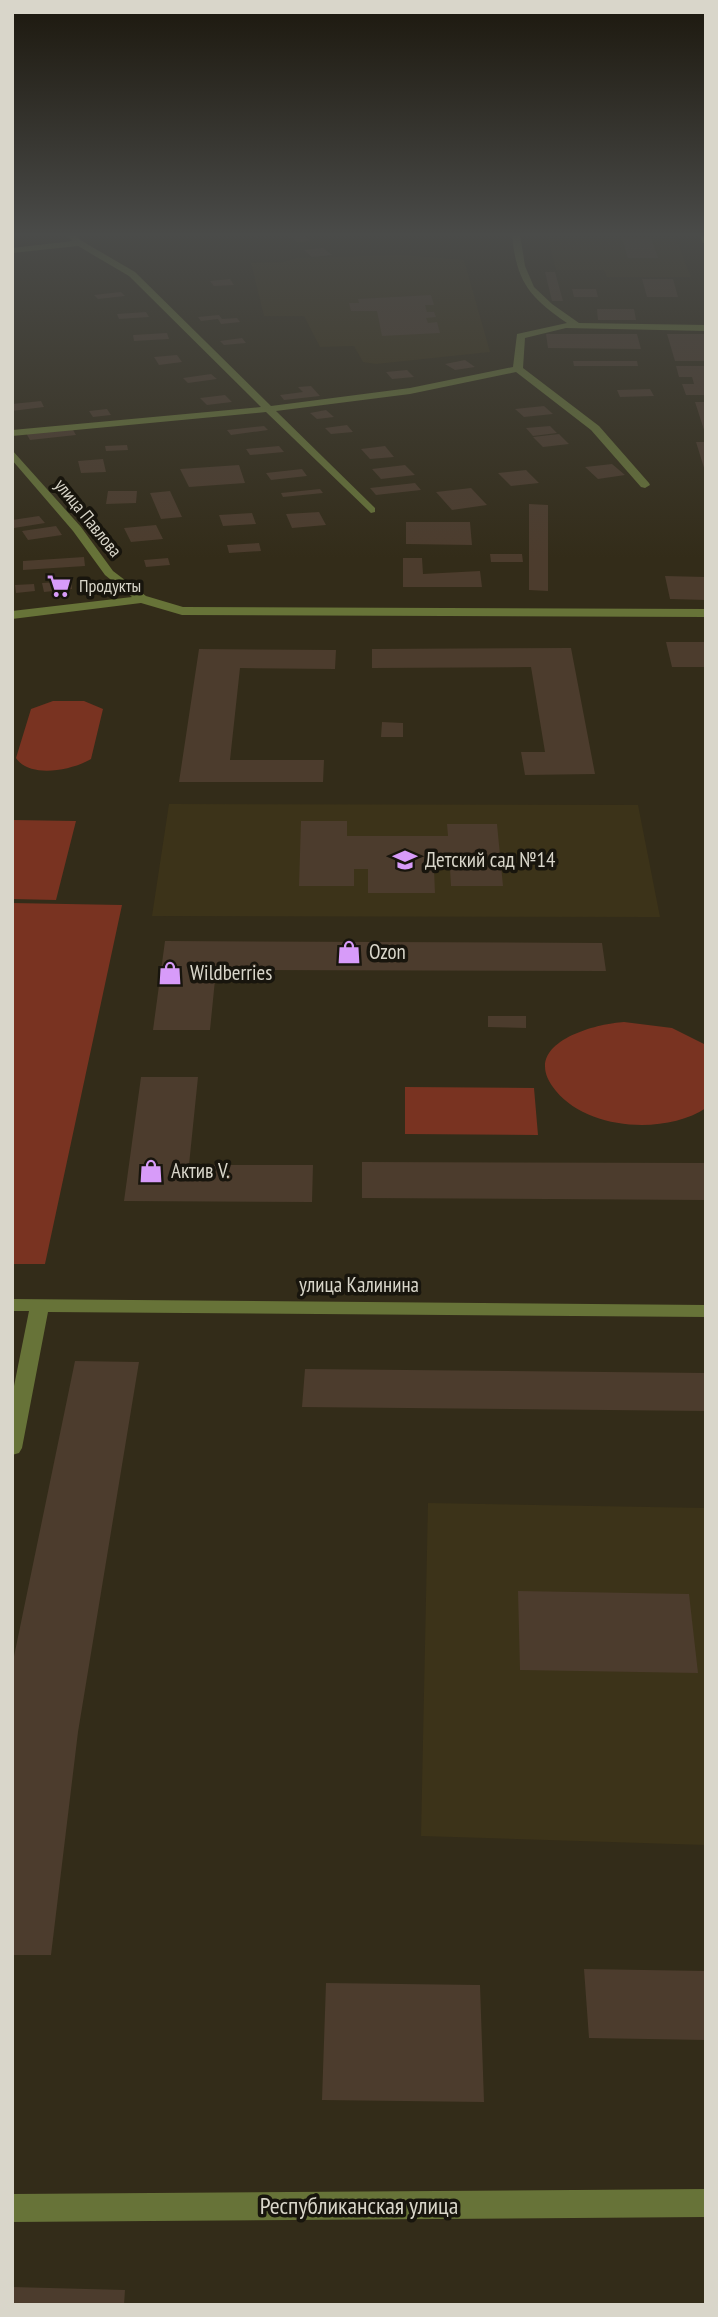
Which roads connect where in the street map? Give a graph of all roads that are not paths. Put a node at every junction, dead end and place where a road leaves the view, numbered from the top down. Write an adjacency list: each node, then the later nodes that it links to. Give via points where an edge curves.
1 (201, 342): 4 (street)
2 (520, 342): 3 (street)
3 (518, 369): 4 (street, via 411,391); 7 (street, via 595,428)
4 (268, 409): 5 (street); 8 (street)
5 (12, 433)
6 (12, 453): 9 (street, улица Павлова, via 109,573)
7 (645, 485)
8 (370, 510)
9 (142, 599): 10 (street, via 182,611); 11 (street)
10 (706, 613)
11 (12, 615)
12 (12, 1305): 13 (street, улица Калинина)
13 (40, 1305): 14 (street, улица Калинина); 15 (street)
14 (706, 1311)
15 (12, 1448)
16 (706, 2203): 17 (street, Республиканская улица)
17 (12, 2208)

